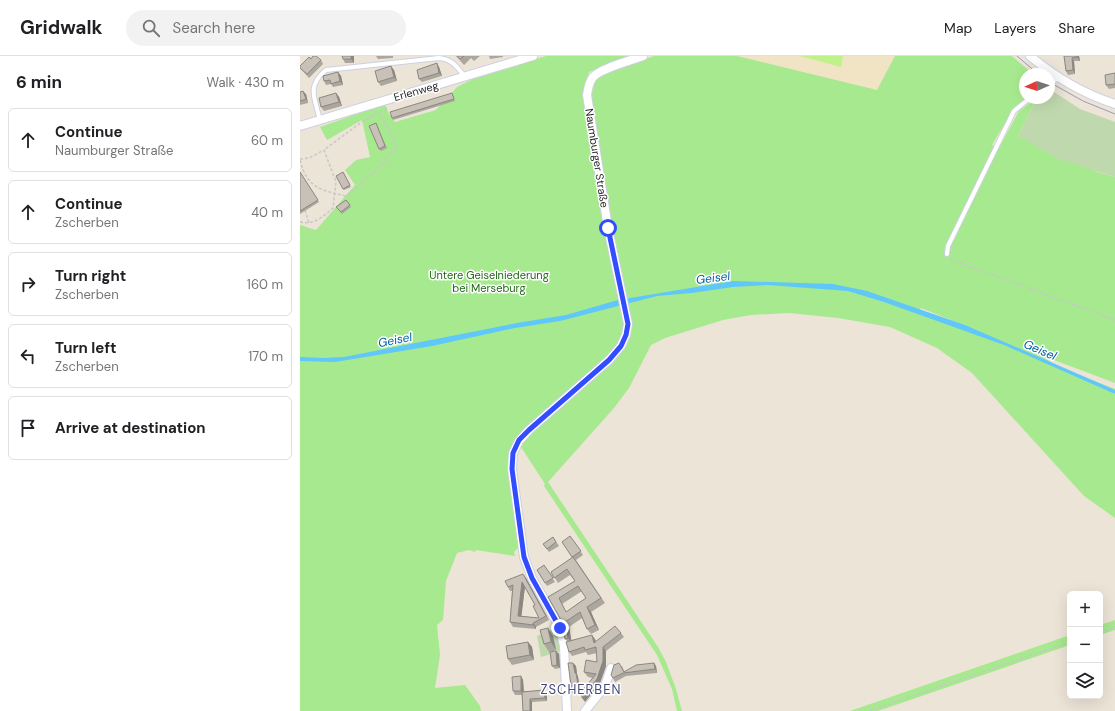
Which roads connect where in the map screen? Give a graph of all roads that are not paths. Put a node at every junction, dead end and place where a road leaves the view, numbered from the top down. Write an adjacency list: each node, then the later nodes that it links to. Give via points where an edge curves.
1 (533, 56): 4 (street, Erlenweg)
2 (643, 56): 13 (street, Naumburger Straße, via 601,72 589,85 587,95 608,228 628,324 626,335 621,346 609,360 529,430 519,440 513,453 512,469 524,557 532,578 560,628 564,646)
3 (1030, 56): 5 (street)
4 (464, 76): 9 (street, Erlenweg); 9 (lane, via 457,66 439,58 326,70 317,77 312,87)
5 (1058, 77): 6 (lane); 8 (street)
6 (1055, 80)
7 (1023, 104): 11 (lane, via 1014,111 948,246)
8 (1115, 104)
9 (320, 120): 10 (street, Erlenweg)
10 (300, 126)
11 (947, 254)
12 (611, 668): 14 (street, via 605,686)
13 (567, 711)
14 (585, 711)

